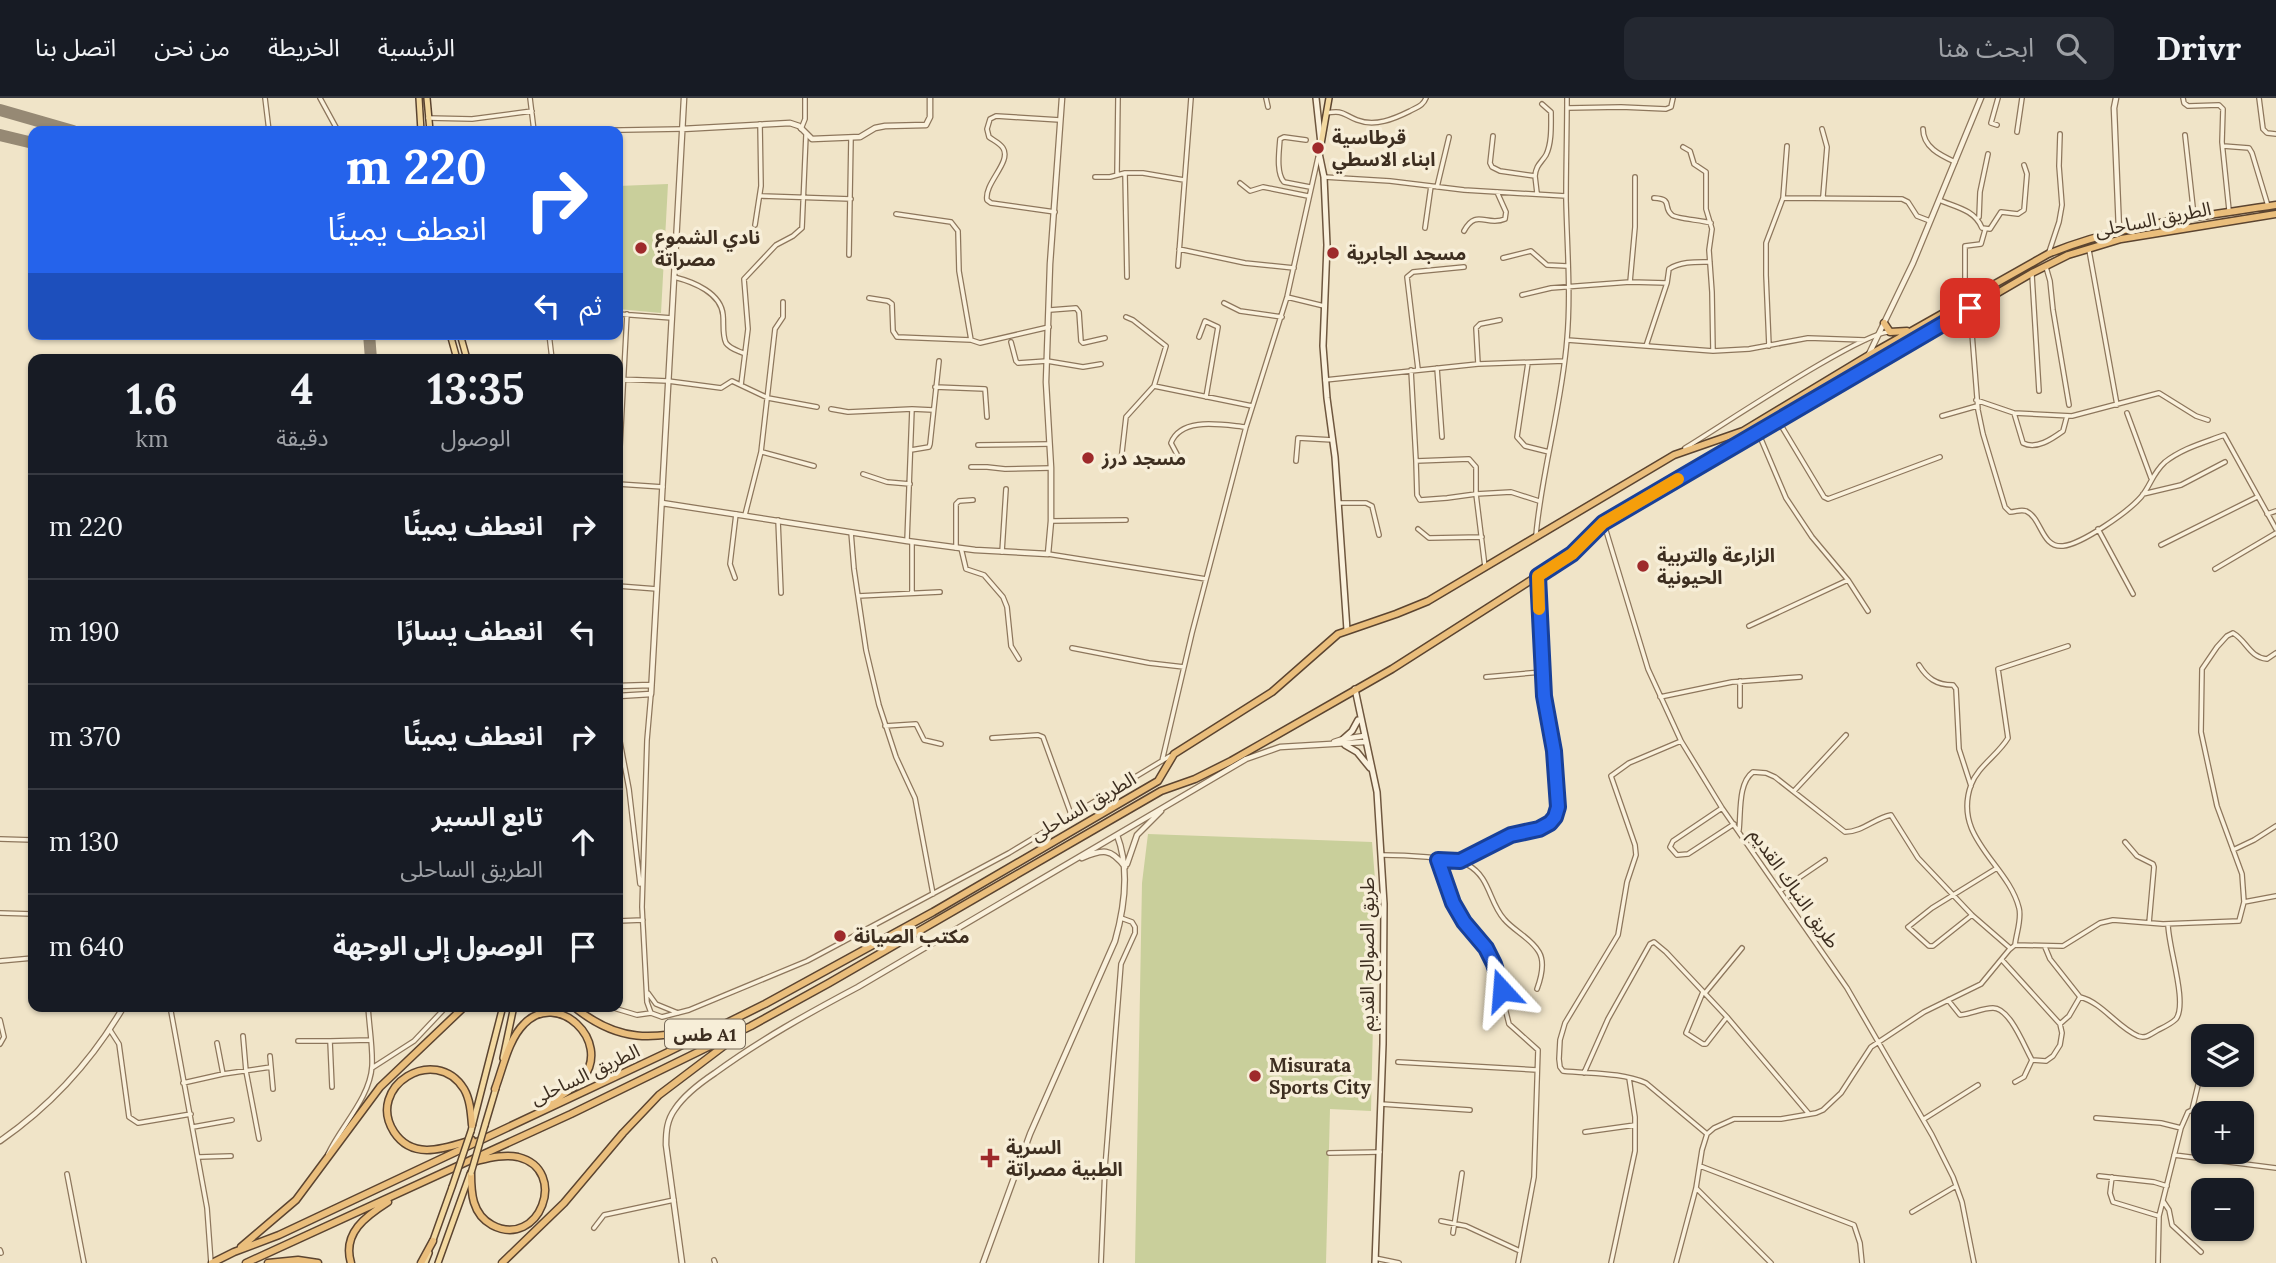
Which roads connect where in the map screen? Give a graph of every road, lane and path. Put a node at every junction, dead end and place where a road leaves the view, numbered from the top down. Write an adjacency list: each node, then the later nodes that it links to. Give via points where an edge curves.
1 (265, 98): 33 (street)
2 (320, 98): 34 (street)
3 (419, 98): 35 (main road)
4 (427, 98): 29 (main road)
5 (530, 98): 27 (street)
6 (684, 98): 38 (street)
7 (805, 98): 39 (street)
8 (930, 98): 50 (street, via 926,125 885,126)
9 (1062, 98): 30 (street)
10 (1118, 98): 61 (street)
11 (1191, 98): 66 (street)
12 (1266, 98): 25 (street)
13 (1317, 98): 52 (main road)
14 (1329, 98): 28 (main road)
15 (1426, 98): 28 (street, via 1423,104 1381,122 1359,121 1341,111)
16 (1567, 98): 26 (street)
17 (1673, 98): 26 (street, via 1666,109)
18 (1981, 98): 58 (street)
19 (1998, 98): 32 (street, via 1991,123)
20 (2022, 98): 43 (street)
21 (2116, 98): 94 (street)
22 (2183, 98): 54 (street, via 2188,106 2219,105 2223,109)
23 (2259, 98): 45 (street, via 2263,130)
24 (1542, 104): 62 (street, via 1551,112 1549,143)
25 (1268, 107)
26 (1567, 108): 74 (street)
27 (533, 111): 29 (street, via 472,119); 37 (street)
28 (1326, 113): 52 (main road)
29 (428, 118): 36 (main road)
30 (1060, 120): 83 (street); 83 (street, via 996,116 989,121 987,132 1004,152 999,174 991,180 986,195 989,202)
31 (760, 124): 38 (street); 39 (street, via 793,124); 75 (street)
32 (1997, 125)
33 (268, 126)
34 (335, 126)
35 (421, 126)
36 (429, 126)
37 (534, 126)
38 (682, 129): 42 (street); 109 (street)
39 (801, 129): 46 (street)
40 (1822, 129): 77 (street, via 1826,147)
41 (1923, 129): 58 (street, via 1926,143)
42 (623, 130)
43 (2017, 132)
44 (2060, 134): 98 (street, via 2062,205)
45 (2276, 134)
46 (806, 135): 50 (street, via 812,139); 76 (street)
47 (2186, 135): 87 (street)
48 (1493, 136): 62 (street, via 1492,167)
49 (1449, 137): 70 (street)
50 (851, 138): 80 (street)
51 (1306, 139): 69 (street, via 1281,138 1280,172 1284,183)
52 (1321, 144): 56 (main road)
53 (1787, 146): 79 (street)
54 (2223, 146): 82 (street, via 2249,148); 84 (street)
55 (1683, 147): 90 (street, via 1706,172 1706,209)
56 (1319, 153): 64 (main road); 69 (street)
57 (1988, 153): 88 (street)
58 (1955, 162): 81 (street)
59 (2025, 165): 93 (street, via 2024,210 2001,212 1992,228)
60 (1125, 173): 61 (street); 66 (street); 108 (street)
61 (1117, 174): 63 (street)
62 (1535, 176): 72 (street)
63 (1095, 177)
64 (1324, 177): 68 (street); 119 (main road)
65 (1635, 177): 110 (street)
66 (1184, 180): 97 (street)
67 (1240, 183): 73 (street, via 1250,191 1263,187)
68 (1431, 186): 70 (street); 92 (street)
69 (1310, 187): 73 (street)
70 (1437, 187): 71 (street)
71 (1497, 192): 72 (street); 95 (street, via 1506,212 1504,219 1472,220)
72 (1537, 193): 74 (street)
73 (1308, 195): 106 (street)
74 (1566, 196): 104 (street)
75 (761, 197): 76 (street); 91 (street)
76 (804, 197): 80 (street); 142 (street, via 802,228 776,245 744,279)
77 (1823, 197): 79 (street); 89 (street, via 1902,199)
78 (1654, 198): 90 (street, via 1663,198 1673,216)
79 (1783, 198): 140 (street, via 1765,253)
80 (851, 199): 99 (street)
81 (1939, 201): 88 (street); 89 (street)
82 (2272, 206): 84 (highway, الطريق الساحلى)
83 (1055, 212): 121 (street)
84 (2229, 212): 87 (highway, الطريق الساحلى)
85 (896, 214): 135 (street, via 951,222 957,229)
86 (2276, 214): 96 (highway, الطريق الساحلى)
87 (2194, 218): 94 (highway, الطريق الساحلى)
88 (1979, 219): 93 (street)
89 (1930, 221): 128 (street)
90 (1711, 223): 101 (street)
91 (755, 225)
92 (1425, 228)
93 (1985, 230): 117 (street, via 1981,244 1965,246)
94 (2119, 230): 98 (highway, الطريق الساحلى)
95 (1465, 231)
96 (2089, 247): 102 (highway, الطريق الساحلى); 165 (street)
97 (1178, 249): 103 (street); 106 (street)
98 (2048, 254): 117 (highway, الطريق الساحلى)
99 (849, 255)
100 (1503, 258): 104 (street, via 1531,251 1546,264)
101 (1710, 262): 111 (street, via 1673,266); 141 (street)
102 (2046, 265): 107 (highway, الطريق الساحلى); 164 (street)
103 (1178, 266)
104 (1567, 266): 112 (street)
105 (1464, 267): 151 (street, via 1413,272 1406,277)
106 (1294, 268): 114 (street)
107 (2032, 273): 120 (highway, الطريق الساحلى); 160 (street)
108 (1128, 277)
109 (674, 278): 126 (street); 142 (street, via 716,297 726,343)
110 (1630, 282): 111 (street); 112 (street)
111 (1667, 283): 139 (street)
112 (1569, 287): 113 (street); 136 (street)
113 (1522, 295)
114 (1287, 297): 119 (street); 125 (street)
115 (869, 298): 135 (street, via 892,304 897,337)
116 (783, 302): 162 (street, via 783,317 775,327)
117 (1965, 302): 130 (highway, الطريق الساحلى)
118 (1224, 303): 125 (street, via 1240,311)
119 (1324, 306): 154 (main road)
120 (1970, 308): 163 (street); 177 (highway, الطريق الساحلى)
121 (1050, 310): 129 (street); 134 (street, via 1076,308 1083,343)
122 (623, 314): 123 (street)
123 (627, 314): 126 (street); 153 (street)
124 (1126, 317): 157 (street, via 1166,346)
125 (1282, 317): 166 (street)
126 (672, 318): 155 (street)
127 (1500, 320): 149 (street, via 1476,328)
128 (1884, 323): 131 (highway); 132 (street)
129 (1049, 327): 135 (street, via 980,343); 145 (street)
130 (1912, 331): 131 (highway); 143 (highway, الطريق الساحلى)
131 (1890, 332): 132 (street)
132 (1880, 333): 137 (street); 143 (street)
133 (1199, 337): 161 (street, via 1205,321 1219,327)
134 (1105, 338)
135 (971, 340)
136 (1567, 340): 139 (street); 146 (street)
137 (1865, 341): 140 (street, via 1808,338); 188 (street)
138 (1012, 342): 145 (street, via 1017,363)
139 (1646, 346): 141 (street)
140 (1769, 346): 141 (street)
141 (1713, 351)
142 (745, 354): 156 (street)
143 (1869, 355): 188 (highway, الطريق الساحلى, via 1743,432)
144 (939, 361): 158 (street)
145 (1047, 361): 148 (street, via 1083,367); 183 (street)
146 (1564, 361): 147 (street); 187 (street)
147 (1528, 363): 149 (street); 187 (street, via 1517,437 1525,446)
148 (1101, 364)
149 (1478, 364): 150 (street)
150 (1437, 368): 151 (street); 181 (street)
151 (1418, 369): 152 (street)
152 (1411, 370): 154 (street); 193 (street)
153 (624, 379): 155 (street); 159 (street)
154 (1325, 380): 182 (main road)
155 (668, 382): 156 (street, via 721,388 731,381); 202 (street)
156 (741, 385): 162 (street)
157 (1154, 386): 161 (street); 191 (street, via 1126,417)
158 (935, 387): 171 (street); 176 (street, via 985,389)
159 (623, 388)
160 (2039, 391)
161 (1206, 397): 166 (street)
162 (768, 398): 168 (street); 186 (street)
163 (1976, 400): 167 (street); 173 (street)
164 (2068, 405)
165 (2117, 405): 175 (street); 178 (street, via 2160,394)
166 (1252, 406): 179 (street)
167 (1977, 406): 174 (street); 220 (street, via 2008,511 2028,512 2046,539 2061,546)
168 (817, 407)
169 (831, 409): 170 (street)
170 (912, 409): 171 (street); 185 (street)
171 (933, 410): 185 (street, via 929,447)
172 (2127, 413): 199 (street)
173 (2014, 414): 175 (street); 175 (street, via 2023,443 2031,446 2060,434)
174 (1942, 416)
175 (2067, 416)
176 (987, 417)
177 (1778, 420): 180 (highway, الطريق الساحلى); 189 (street, via 1828,499)
178 (2208, 420)
179 (1246, 427): 190 (street, via 1185,428 1171,443); 235 (street)
180 (1758, 431): 218 (highway, الطريق الساحلى); 236 (street, via 1786,498)
181 (1442, 437)
182 (1333, 440): 192 (street, via 1298,438); 210 (main road)
183 (1049, 444): 184 (street); 197 (street)
184 (978, 445)
185 (911, 450): 201 (street)
186 (761, 452): 195 (street); 214 (street)
187 (1549, 452): 208 (street)
188 (1674, 455): 225 (highway, الطريق الساحلى)
189 (1940, 457)
190 (1180, 460)
191 (1121, 461)
192 (1296, 461)
193 (1416, 461): 204 (street, via 1471,460 1476,467); 204 (street, via 1420,500)
194 (2225, 462): 205 (street, via 2181,485)
195 (814, 466)
196 (971, 467): 197 (street)
197 (1051, 468): 217 (street)
198 (863, 474): 201 (street)
199 (2151, 478): 205 (street); 206 (street, via 2187,447 2224,435)
200 (623, 484): 202 (street)
201 (910, 484): 226 (street)
202 (663, 487): 209 (street)
203 (1006, 489): 229 (street)
204 (1476, 494): 208 (street, via 1511,492); 224 (street)
205 (2143, 494): 220 (street)
206 (2258, 497): 213 (street); 227 (street)
207 (973, 500): 228 (street, via 956,504)
208 (1539, 501): 225 (street)
209 (662, 503): 212 (street); 238 (street)
210 (1338, 503): 223 (street, via 1372,506); 246 (main road)
211 (2276, 511): 213 (street)
212 (736, 514): 214 (street); 234 (street, via 730,564)
213 (2267, 514): 221 (street)
214 (745, 515): 215 (street)
215 (778, 520): 222 (street); 240 (street)
216 (1126, 520): 217 (street)
217 (1051, 521): 230 (street)
218 (1603, 523): 233 (highway, الطريق الساحلى, via 1572,554); 262 (street, طريق النباك القديم)
219 (1418, 529): 224 (street, via 1429,538)
220 (2098, 529): 242 (street)
221 (2276, 531): 232 (street)
222 (851, 532): 226 (street); 243 (street)
223 (1379, 535)
224 (1482, 537): 231 (street)
225 (1535, 537): 231 (highway, الطريق الساحلى)
226 (909, 541): 228 (street); 241 (street)
227 (2161, 545)
228 (959, 548): 229 (street); 250 (street, via 966,569 986,577 1005,601 1011,646)
229 (1002, 552): 230 (street)
230 (1048, 554): 235 (street)
231 (1485, 567): 246 (highway, الطريق الساحلى, via 1428,601)
232 (2215, 569)
233 (1538, 576): 253 (street); 259 (highway, الطريق الساحلى)
234 (735, 578)
235 (1206, 579): 252 (street)
236 (1849, 580): 244 (street); 245 (street)
237 (623, 586): 238 (street)
238 (657, 589): 257 (street)
239 (940, 592): 241 (street)
240 (780, 593)
241 (912, 593): 243 (street)
242 (2133, 594)
243 (858, 596): 265 (street)
244 (1868, 611)
245 (1749, 626)
246 (1347, 630): 272 (highway, الطريق الساحلى, via 1334,636 1272,692)
247 (2068, 646): 276 (street, via 1998,669 2008,738)
248 (1072, 648): 252 (street)
249 (2276, 653): 289 (street, via 2258,658 2233,633 2202,670 2202,732 2217,806)
250 (1019, 659)
251 (1919, 665): 276 (street, via 1937,683 1956,689 1960,758)
252 (1184, 667): 274 (street)
253 (1542, 671): 254 (street); 294 (street, via 1555,765 1555,817 1539,829 1511,835)
254 (1486, 677)
255 (1800, 677): 256 (street)
256 (1740, 681): 262 (street); 263 (street)
257 (651, 685): 258 (street); 260 (street)
258 (623, 686)
259 (1355, 690): 264 (main road, طريق الصوالح القديم); 290 (highway, الطريق الساحلى / طس A1, via 1231,761 1161,791)
260 (651, 694): 261 (street); 303 (street)
261 (623, 696)
262 (1660, 697): 269 (street, طريق النباك القديم)
263 (1740, 706)
264 (1359, 717): 268 (main road, طريق الصوالح القديم); 270 (main road)
265 (885, 726): 271 (street, via 916,724 924,740); 299 (street, via 915,798)
266 (1846, 735): 277 (street)
267 (992, 738): 280 (street, via 1045,738)
268 (1364, 739): 270 (street); 275 (main road, طريق الصوالح القديم)
269 (1681, 741): 279 (street, طريق النباك القديم); 354 (street, via 1629,763 1611,776 1636,855 1618,935 1572,1009 1560,1040 1561,1069)
270 (1344, 742): 275 (main road); 278 (street, via 1258,753)
271 (941, 744)
272 (1174, 754): 274 (street); 288 (highway, الطريق الساحلى / طس A1, via 1158,780)
273 (623, 759): 303 (street)
274 (1162, 761): 280 (street)
275 (1373, 772): 291 (main road, طريق الصوالح القديم)
276 (1971, 786): 297 (street, via 1968,818 1980,846)
277 (1794, 791): 283 (street, via 1766,773 1748,775); 300 (street, via 1845,832 1894,816 1918,859)
278 (1168, 804): 284 (street); 296 (street, via 1138,835)
279 (1722, 808): 281 (street, طريق النباك القديم); 281 (street, via 1672,841 1677,855 1688,855)
280 (1072, 817): 299 (street)
281 (1734, 824): 283 (street, طريق النباك القديم)
282 (2276, 826): 289 (street)
283 (1739, 832): 298 (street, طريق النباك القديم)
284 (1117, 835): 295 (street); 296 (street)
285 (0, 839): 286 (street)
286 (28, 840)
287 (2125, 842): 310 (street, via 2154,867)
288 (1047, 845): 290 (highway); 336 (highway, الطريق الساحلى / طس A1, via 851,958)
289 (2233, 850): 302 (street, via 2242,874)
290 (1052, 855): 338 (highway, الطريق الساحلى / طس A1)
291 (1382, 855): 292 (street); 363 (main road, طريق الصوالح القديم)
292 (1438, 860): 294 (street); 352 (street, via 1453,903 1494,964 1509,1024 1538,1050)
293 (1825, 860): 298 (street)
294 (1460, 861): 319 (street, via 1481,876 1503,918 1541,954)
295 (1065, 864): 296 (street, via 1105,851); 399 (street, via 757,1045 690,1092 666,1128)
296 (1125, 868): 307 (street)
297 (1997, 868): 300 (street); 312 (street, via 2019,909)
298 (1780, 891): 344 (street, طريق النباك القديم)
299 (933, 894): 333 (street, via 807,961)
300 (1954, 894): 306 (street); 306 (street, via 1909,928 1933,946)
301 (2276, 896): 302 (street)
302 (2244, 902): 311 (street, via 2239,921)
303 (642, 907): 308 (street)
304 (0, 913): 305 (street)
305 (28, 914)
306 (1972, 915): 312 (street)
307 (1121, 918): 422 (street, via 1104,969 1030,1134); 423 (street, via 1132,922 1135,933 1121,964)
308 (643, 920): 309 (street); 318 (street)
309 (623, 921)
310 (2148, 923): 311 (street); 313 (street, via 2106,921 2063,946)
311 (2168, 924): 321 (street, via 2181,1002 2173,1021 2149,1036 2139,1036)
312 (2012, 947): 313 (street); 316 (street)
313 (2045, 947): 321 (street)
314 (1742, 948): 320 (street)
315 (28, 958): 317 (street)
316 (2001, 959): 322 (street, via 1981,984); 337 (street)
317 (0, 961)
318 (646, 988): 332 (street); 333 (street, via 656,1004)
319 (1537, 989)
320 (1704, 992): 334 (street); 334 (street, via 1686,1033 1706,1044); 354 (street, via 1652,942)
321 (2080, 997): 337 (street)
322 (1948, 1000): 344 (street); 348 (street, via 1960,1015 2002,1010 2011,1018)
323 (623, 1011): 332 (street)
324 (120, 1012): 339 (street)
325 (171, 1012): 358 (street)
326 (368, 1012): 341 (street)
327 (441, 1012): 351 (street, via 414,1041)
328 (459, 1012): 386 (highway, via 380,1087)
329 (501, 1012): 374 (main road)
330 (513, 1012): 362 (main road)
331 (582, 1012): 336 (highway, via 605,1027 642,1037)
332 (651, 1013): 333 (street, via 662,1017)
333 (680, 1013)
334 (1727, 1017): 367 (street)
335 (0, 1019): 346 (street, via 4,1037)
336 (725, 1024): 371 (highway, الطريق الساحلى / طس A1)
337 (2060, 1024): 348 (street, via 2058,1050 2049,1060)
338 (751, 1026): 387 (highway, الطريق الساحلى / طس A1); 420 (highway, via 659,1095 564,1203)
339 (110, 1030): 366 (street, via 119,1044 132,1121); 380 (street, via 64,1087)
340 (243, 1036): 353 (street)
341 (370, 1040): 343 (street); 351 (street)
342 (298, 1041): 343 (street)
343 (330, 1041): 360 (street)
344 (1878, 1042): 367 (street, via 1829,1106); 370 (street, طريق النباك القديم)
345 (217, 1043): 355 (street)
346 (0, 1044)
347 (270, 1056): 350 (street)
348 (2032, 1060): 357 (street, via 2028,1071)
349 (1398, 1062): 352 (street)
350 (271, 1068): 353 (street); 361 (street)
351 (372, 1068): 386 (street, via 361,1098)
352 (1536, 1070): 408 (street, via 1534,1177)
353 (246, 1071): 355 (street); 379 (street)
354 (1584, 1073): 356 (street)
355 (223, 1074): 358 (street)
356 (1629, 1078): 372 (street); 377 (street, via 1657,1090)
357 (2015, 1082)
358 (183, 1083): 366 (street)
359 (1978, 1085): 370 (street)
360 (332, 1087)
361 (273, 1089)
362 (495, 1089): 371 (highway, via 517,1033 531,1018 543,1013 564,1015 583,1029 591,1058 582,1079); 390 (main road, bridge)
363 (1381, 1104): 364 (street); 381 (main road, طريق الصوالح القديم)
364 (1470, 1110)
365 (2191, 1110): 375 (street)
366 (191, 1114): 373 (street)
367 (1809, 1114): 377 (street, via 1734,1119)
368 (2095, 1118): 375 (street)
369 (232, 1120): 373 (street)
370 (1923, 1120): 395 (street, طريق النباك القديم)
371 (522, 1121): 378 (highway, الطريق الساحلى / طس A1)
372 (1635, 1125): 376 (street); 426 (street, via 1632,1170)
373 (193, 1127): 385 (street)
374 (471, 1128): 378 (highway, via 468,1097 446,1073 415,1071 391,1094 388,1120 411,1148 442,1149); 407 (main road, bridge)
375 (2181, 1128): 383 (street)
376 (1585, 1132)
377 (1707, 1134): 388 (street)
378 (491, 1135): 409 (highway, الطريق الساحلى / طس A1)
379 (259, 1139)
380 (0, 1141)
381 (1380, 1152): 382 (street); 411 (main road, طريق الصوالح القديم)
382 (1329, 1153)
383 (2174, 1155): 389 (street); 396 (street)
384 (231, 1156): 385 (street)
385 (198, 1157): 413 (street)
386 (324, 1162): 409 (highway, via 296,1200)
387 (464, 1164): 390 (highway, via 506,1156 528,1161 542,1176 543,1206 532,1221 518,1228 492,1225 475,1208); 398 (highway, الطريق الساحلى / طس A1)
388 (1700, 1166): 397 (street); 429 (street, via 1855,1226)
389 (2276, 1168)
390 (471, 1173): 419 (main road)
391 (1462, 1173): 404 (street)
392 (67, 1174): 412 (street)
393 (2099, 1177): 394 (street)
394 (2112, 1177): 396 (street); 402 (street, via 2109,1193 2113,1202)
395 (1956, 1186): 401 (street); 430 (street, طريق النباك القديم)
396 (2167, 1186): 400 (street)
397 (1696, 1188): 427 (street); 428 (street)
398 (408, 1189): 414 (highway, الطريق الساحلى / طس A1); 417 (highway, via 355,1230 349,1241)
399 (674, 1200): 405 (street, via 604,1215); 421 (street)
400 (2163, 1201): 402 (street); 410 (street, via 2172,1225)
401 (1912, 1212)
402 (2159, 1216): 431 (street)
403 (1441, 1221): 404 (street)
404 (1455, 1223): 406 (street); 408 (street)
405 (593, 1228)
406 (1453, 1233)
407 (433, 1241): 418 (highway)
408 (1520, 1251): 425 (street)
409 (234, 1252): 413 (highway, طس A1)
410 (2201, 1252)
411 (1375, 1261): 424 (street)
412 (84, 1263)
413 (211, 1263)
414 (246, 1263)
415 (268, 1263): 416 (highway)
416 (318, 1263)
417 (351, 1263)
418 (423, 1263)
419 (438, 1263)
420 (502, 1263)
421 (682, 1263)
422 (983, 1263)
423 (1101, 1263)
424 (1399, 1263)
425 (1518, 1263)
426 (1611, 1263)
427 (1676, 1263)
428 (1771, 1263)
429 (1862, 1263)
430 (1974, 1263)
431 (2158, 1263)

